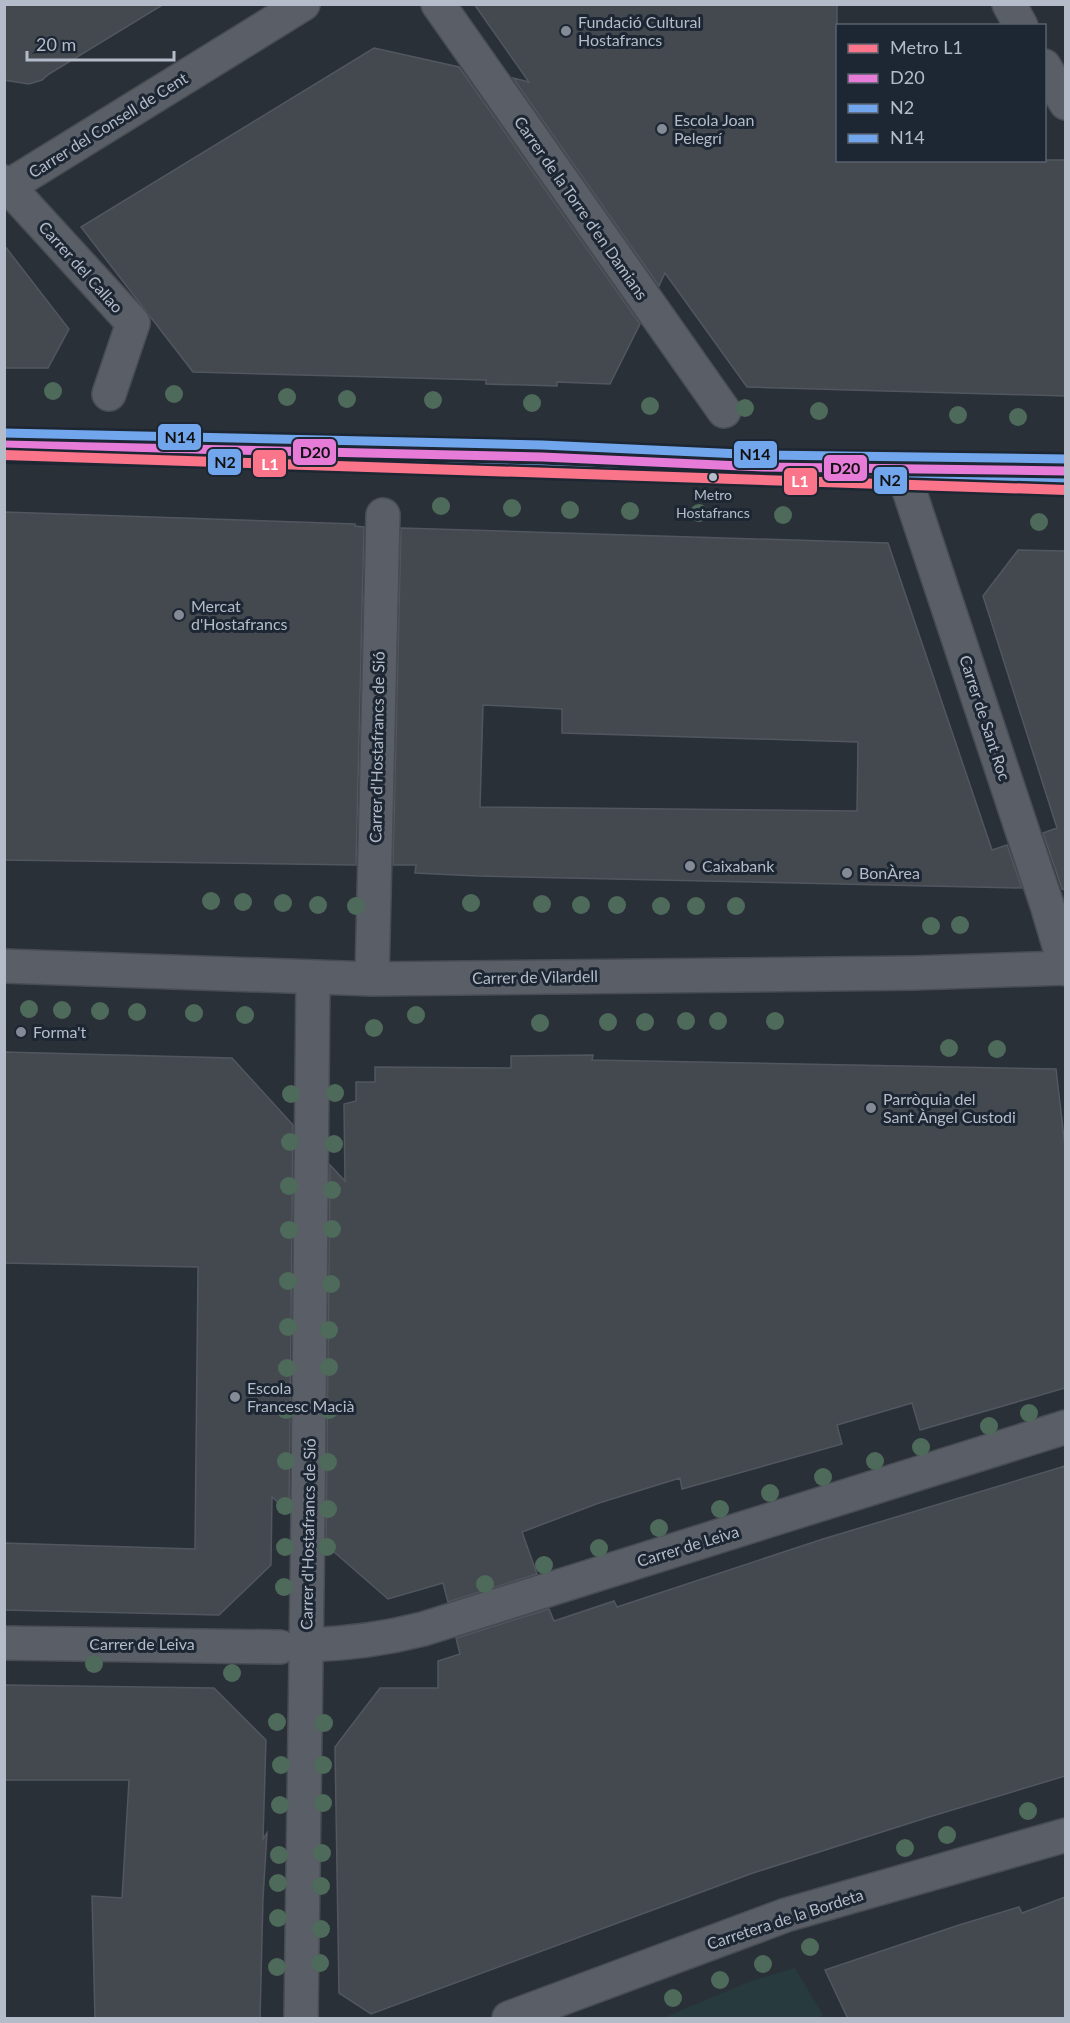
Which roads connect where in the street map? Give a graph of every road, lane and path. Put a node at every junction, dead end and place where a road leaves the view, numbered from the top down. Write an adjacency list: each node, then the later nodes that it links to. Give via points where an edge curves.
1 (303, 4): 7 (street, Carrer del Consell de Cent)
2 (438, 4): 9 (street, Carrer de la Torre d'en Damians)
3 (1009, 4): 4 (street)
4 (1020, 24)
5 (1046, 70): 6 (street)
6 (1065, 103)
7 (6, 186): 8 (street, Carrer del Callao, via 133,323)
8 (109, 394)
9 (724, 411)
10 (4, 445): 11 (street)
11 (902, 469): 12 (street); 15 (street, Carrer de Sant Roc)
12 (1065, 471)
13 (383, 515): 17 (street, Carrer d'Hostafrancs de Sió, via 375,561)
14 (4, 966): 16 (street, Carrer de Vilardell)
15 (1065, 969): 17 (street, Carrer de Vilardell)
16 (313, 977): 17 (street, Carrer de Vilardell); 20 (street, Carrer d'Hostafrancs de Sió, via 314,1048)
17 (372, 979)
18 (1065, 1427): 20 (street, Carrer de Leiva, via 423,1629 393,1637)
19 (4, 1643): 20 (street, Carrer de Leiva)
20 (293, 1646): 22 (street, Carrer d'Hostafrancs de Sió)
21 (1065, 1835): 23 (street, Carretera de la Bordeta, via 786,1915)
22 (301, 2019)
23 (509, 2019)

